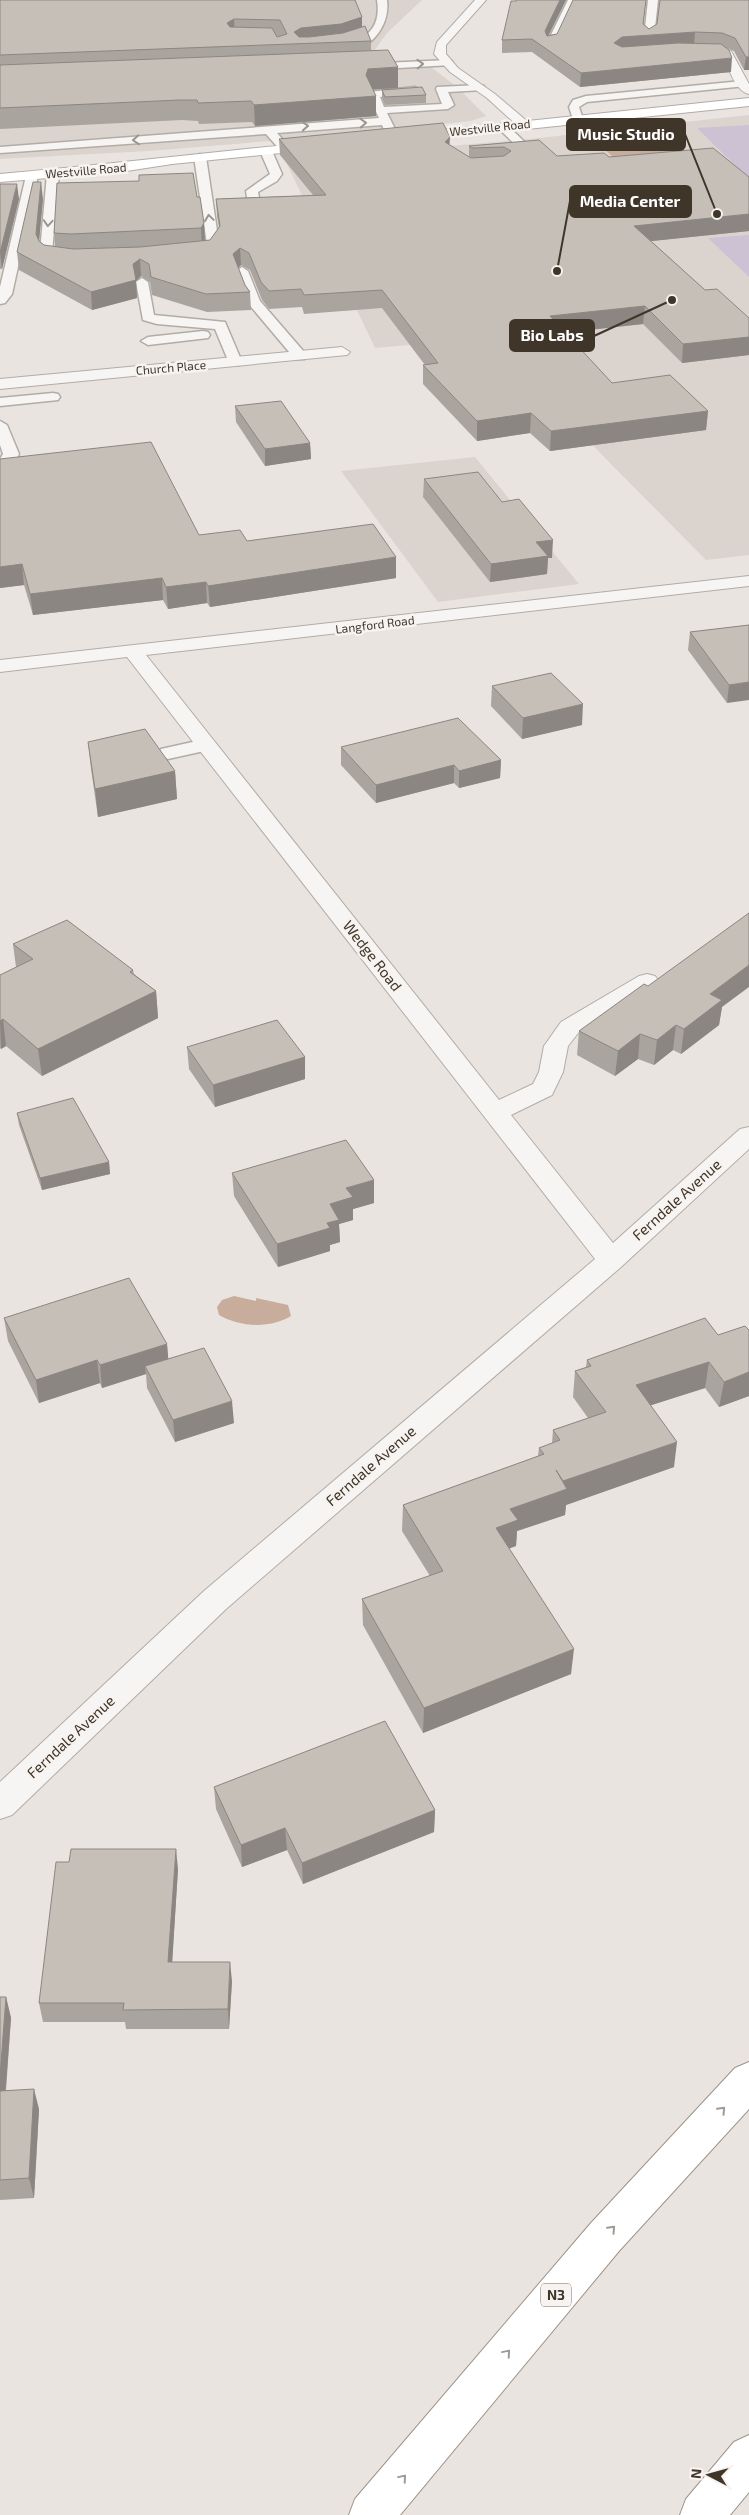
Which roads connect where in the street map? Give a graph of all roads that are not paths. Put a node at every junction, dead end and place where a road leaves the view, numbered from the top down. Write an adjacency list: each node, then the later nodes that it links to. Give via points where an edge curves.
1 (382, 0): 6 (lane, via 381,23)
2 (481, 0): 11 (street, via 441,44 440,54)
3 (573, 0): 8 (lane)
4 (653, 0): 5 (lane)
5 (649, 37)
6 (369, 39): 7 (lane); 9 (lane, via 354,47)
7 (334, 40)
8 (551, 45)
9 (326, 50)
10 (689, 51): 13 (street, via 727,54)
11 (448, 63): 12 (lane, one-way to 11); 14 (street)
12 (346, 67)
13 (746, 87): 18 (lane, via 586,99 574,107)
14 (480, 88): 15 (lane); 20 (street)
15 (441, 90): 17 (lane, via 374,93); 17 (lane, via 449,102 447,106)
16 (749, 102): 18 (main road, Westville Road)
17 (380, 110): 19 (lane)
18 (578, 119): 20 (main road, Westville Road)
19 (386, 121): 23 (lane, one-way to 19); 26 (lane)
20 (524, 125): 22 (main road, Westville Road)
21 (165, 126): 25 (lane, via 181,129)
22 (504, 127): 26 (main road, Westville Road); 32 (lane)
23 (268, 130): 25 (lane); 31 (lane)
24 (56, 134): 29 (lane)
25 (184, 136): 29 (lane, one-way to 29)
26 (394, 139): 27 (main road, Westville Road)
27 (377, 140)
28 (332, 145): 31 (main road, Westville Road)
29 (60, 146): 30 (lane)
30 (0, 150)
31 (285, 150): 33 (main road, Westville Road)
32 (527, 150)
33 (266, 151): 34 (main road, Westville Road); 41 (lane, via 276,174 274,179 252,191)
34 (200, 157): 35 (main road, Westville Road); 42 (lane, one-way to 34, via 207,253 212,246)
35 (172, 160): 36 (main road, Westville Road, via 135,158); 38 (main road, Westville Road)
36 (0, 165)
37 (0, 172): 39 (main road, via 28,170)
38 (53, 174): 39 (main road, Westville Road); 43 (lane, one-way to 43, via 55,195 46,255 54,260)
39 (32, 176): 40 (main road, Westville Road); 45 (lane)
40 (0, 178)
41 (254, 203)
42 (179, 256)
43 (83, 260)
44 (242, 271): 51 (lane, via 254,302)
45 (4, 280): 47 (lane, via 4,294)
46 (142, 282): 48 (lane, via 148,317 220,325)
47 (0, 300)
48 (224, 333): 49 (lane); 52 (lane)
49 (148, 341)
50 (342, 352): 51 (street, Church Place)
51 (300, 356): 52 (street, Church Place)
52 (235, 362): 53 (street, Church Place)
53 (0, 384)
54 (53, 397): 55 (lane)
55 (0, 402)
56 (1, 430): 57 (lane, via 11,456)
57 (0, 465)
58 (749, 581): 59 (street, Langford Road)
59 (132, 652): 60 (street, Langford Road); 61 (street, Wedge Road)
60 (0, 666)
61 (206, 745): 62 (lane); 64 (street, Wedge Road)
62 (168, 754)
63 (647, 980): 64 (street, via 570,1027 556,1046 551,1072 543,1089)
64 (495, 1112): 66 (street, Wedge Road)
65 (749, 1135): 66 (street, Ferndale Avenue)
66 (612, 1260): 67 (street, Ferndale Avenue, via 215,1600)
67 (0, 1804)
68 (749, 2081): 70 (main road, N3, one-way to 68, via 605,2237)
69 (749, 2457): 71 (main road)
70 (371, 2515)
71 (702, 2515)

